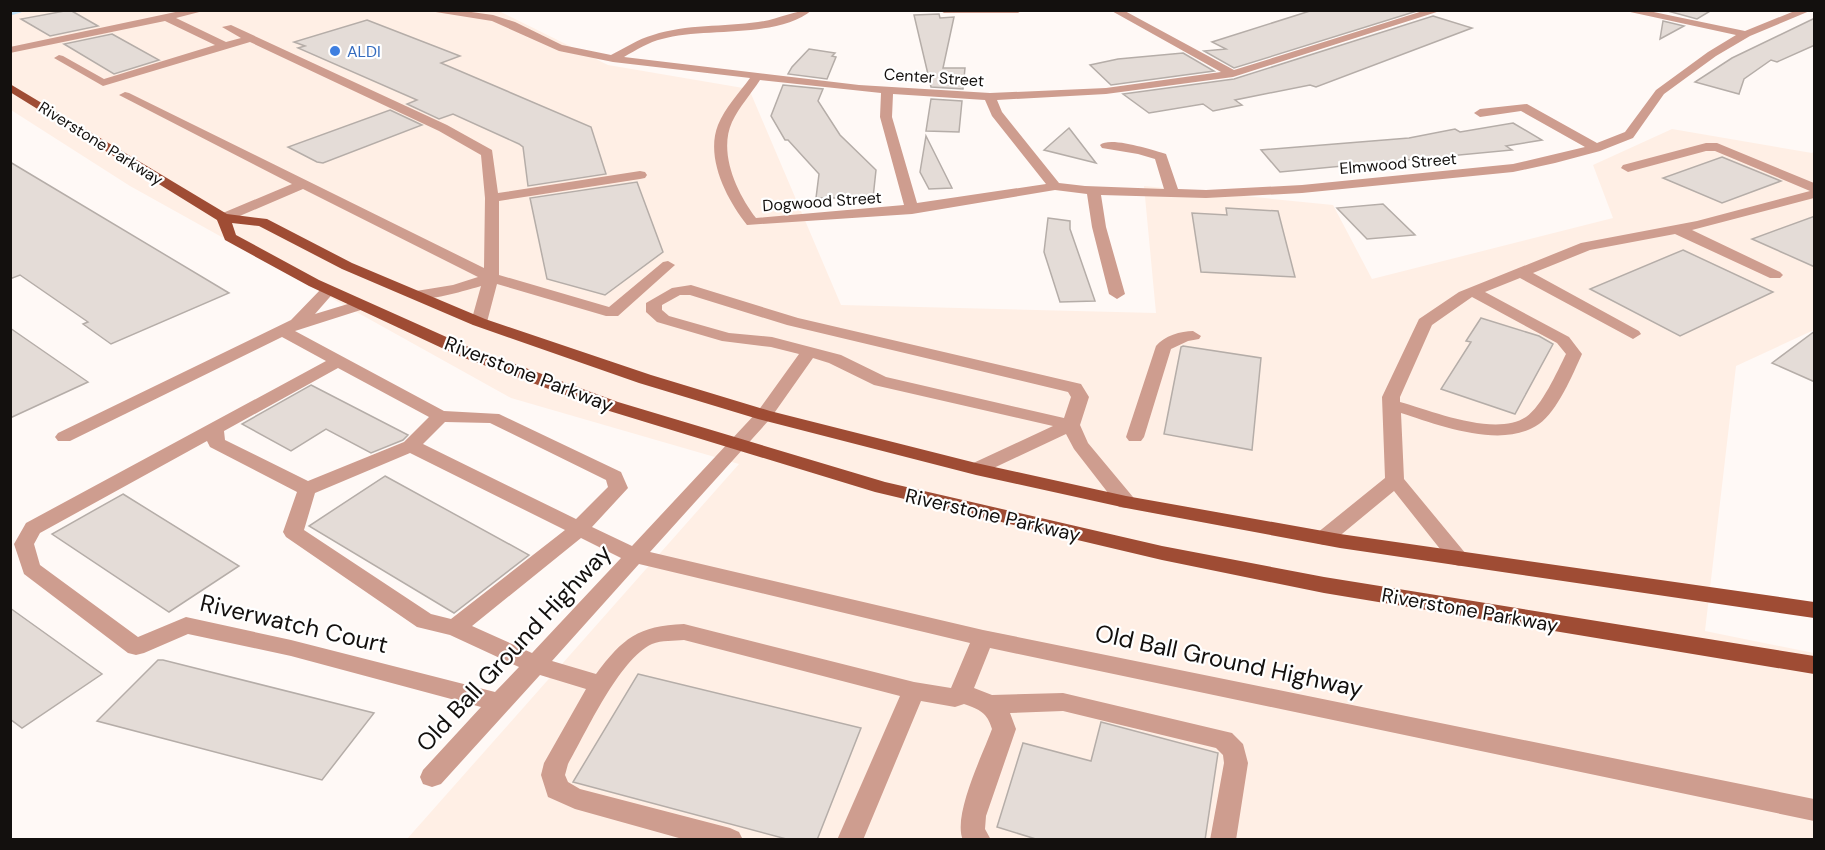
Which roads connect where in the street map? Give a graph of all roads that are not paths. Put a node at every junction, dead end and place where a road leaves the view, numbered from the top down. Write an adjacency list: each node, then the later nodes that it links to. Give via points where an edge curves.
1 (202, 10): 10 (street)
2 (428, 10): 19 (street, Center Street, via 493,18 559,48)
3 (807, 10): 19 (street, via 799,17 778,22 661,35)
4 (944, 10): 5 (street)
5 (1018, 10)
6 (1115, 10): 20 (street)
7 (1438, 10): 20 (street, Center Street)
8 (1626, 10): 13 (street)
9 (1807, 10): 13 (street, Elmwood Street)
10 (167, 18): 15 (street); 16 (street)
11 (61, 27): 15 (street)
12 (227, 27): 14 (street)
13 (1746, 34): 28 (street, Elmwood Street, via 1660,92 1629,135)
14 (251, 38): 16 (street); 37 (street, via 443,128 487,153)
15 (58, 40): 17 (street)
16 (225, 46): 18 (street, via 103,84)
17 (10, 50)
18 (59, 58)
19 (613, 59): 21 (street, Center Street)
20 (1233, 74): 25 (street, Center Street, via 1106,92)
21 (757, 76): 23 (street, Center Street); 38 (street, Dogwood Street, via 727,119 722,133 728,183 741,210 752,222)
22 (10, 87): 39 (main road, Riverstone Parkway)
23 (887, 91): 25 (street, Center Street); 38 (street, via 886,117)
24 (125, 95): 31 (street)
25 (990, 97): 32 (street, via 996,112)
26 (1480, 113): 28 (street, via 1522,107)
27 (1106, 145): 35 (street, via 1161,157)
28 (1596, 148): 35 (street, Elmwood Street, via 1513,168 1466,173 1302,189)
29 (1628, 168): 33 (street, via 1717,147)
30 (640, 175): 37 (street)
31 (303, 184): 39 (street); 44 (street)
32 (1055, 186): 34 (street, Elmwood Street); 38 (street, Dogwood Street)
33 (1815, 188)
34 (1093, 190): 35 (street, Elmwood Street); 47 (street)
35 (1172, 192)
36 (1815, 194): 40 (street)
37 (492, 198): 44 (street)
38 (912, 210)
39 (223, 218): 45 (main road, Riverstone Parkway, via 230,237); 48 (main road, Riverstone Parkway, via 262,222 347,266)
40 (1677, 229): 42 (street, via 1586,246); 43 (street)
41 (668, 265): 44 (street, via 612,313)
42 (1520, 272): 46 (street); 52 (street)
43 (1775, 275)
44 (491, 278): 48 (street); 50 (street)
45 (328, 290): 49 (main road, Riverstone Parkway); 51 (street)
46 (1473, 291): 56 (street, via 1425,322 1391,397); 56 (street, via 1563,340 1574,354 1533,420 1515,429 1482,430)
47 (1117, 294)
48 (415, 295): 50 (main road, Riverstone Parkway)
49 (361, 305): 51 (street); 63 (main road, Riverstone Parkway, via 535,379)
50 (479, 322): 57 (main road, Riverstone Parkway)
51 (290, 328): 55 (street); 61 (street)
52 (1633, 334)
53 (1193, 336): 62 (street, via 1164,346)
54 (808, 353): 57 (street, Old Ball Ground Highway); 59 (street, via 835,359 880,381); 59 (street, via 772,342 728,338 663,320 654,312 654,303 677,291 691,290 793,322 1075,388 1080,397)
55 (338, 361): 58 (street); 60 (street)
56 (1392, 405): 66 (street)
57 (764, 415): 63 (street, Old Ball Ground Highway); 65 (main road, Riverstone Parkway)
58 (440, 416): 64 (street); 69 (street, via 493,418 614,476 618,488)
59 (1071, 425): 65 (street); 68 (street, via 1080,445)
60 (214, 427): 67 (street, via 216,444); 81 (street, Riverwatch Court, via 33,528 24,544 31,569 136,647 186,625)
61 (64, 437)
62 (1135, 437)
63 (738, 444): 71 (street, Old Ball Ground Highway); 77 (main road, Riverstone Parkway, via 882,488 1162,554 1494,614)
64 (411, 446): 67 (street); 69 (street)
65 (976, 469): 68 (main road, Riverstone Parkway)
66 (1395, 480): 70 (street); 72 (street)
67 (307, 489): 74 (street, via 293,532 425,621)
68 (1126, 502): 70 (main road, Riverstone Parkway)
69 (579, 528): 71 (street); 74 (street)
70 (1324, 538): 72 (main road, Riverstone Parkway)
71 (635, 555): 75 (street, Old Ball Ground Highway); 76 (street, Old Ball Ground Highway)
72 (1459, 559): 73 (main road, Riverstone Parkway)
73 (1815, 610)
74 (455, 628): 76 (street)
75 (982, 638): 80 (street); 84 (street, Old Ball Ground Highway)
76 (536, 664): 78 (street); 81 (street, Old Ball Ground Highway)
77 (1815, 665)
78 (600, 684): 79 (street, via 641,638 662,632 684,632); 85 (street, via 556,763 553,775 557,789 575,798)
79 (914, 691): 80 (street, via 955,698); 86 (street)
80 (961, 693): 82 (street)
81 (500, 703): 83 (street, Old Ball Ground Highway)
82 (991, 704): 87 (street, via 1004,729 974,816 972,832); 88 (street, via 1063,702 1223,740 1234,751 1236,763)
83 (432, 777)
84 (1815, 810)
85 (730, 840)
86 (850, 840)
87 (978, 840)
88 (1223, 840)

